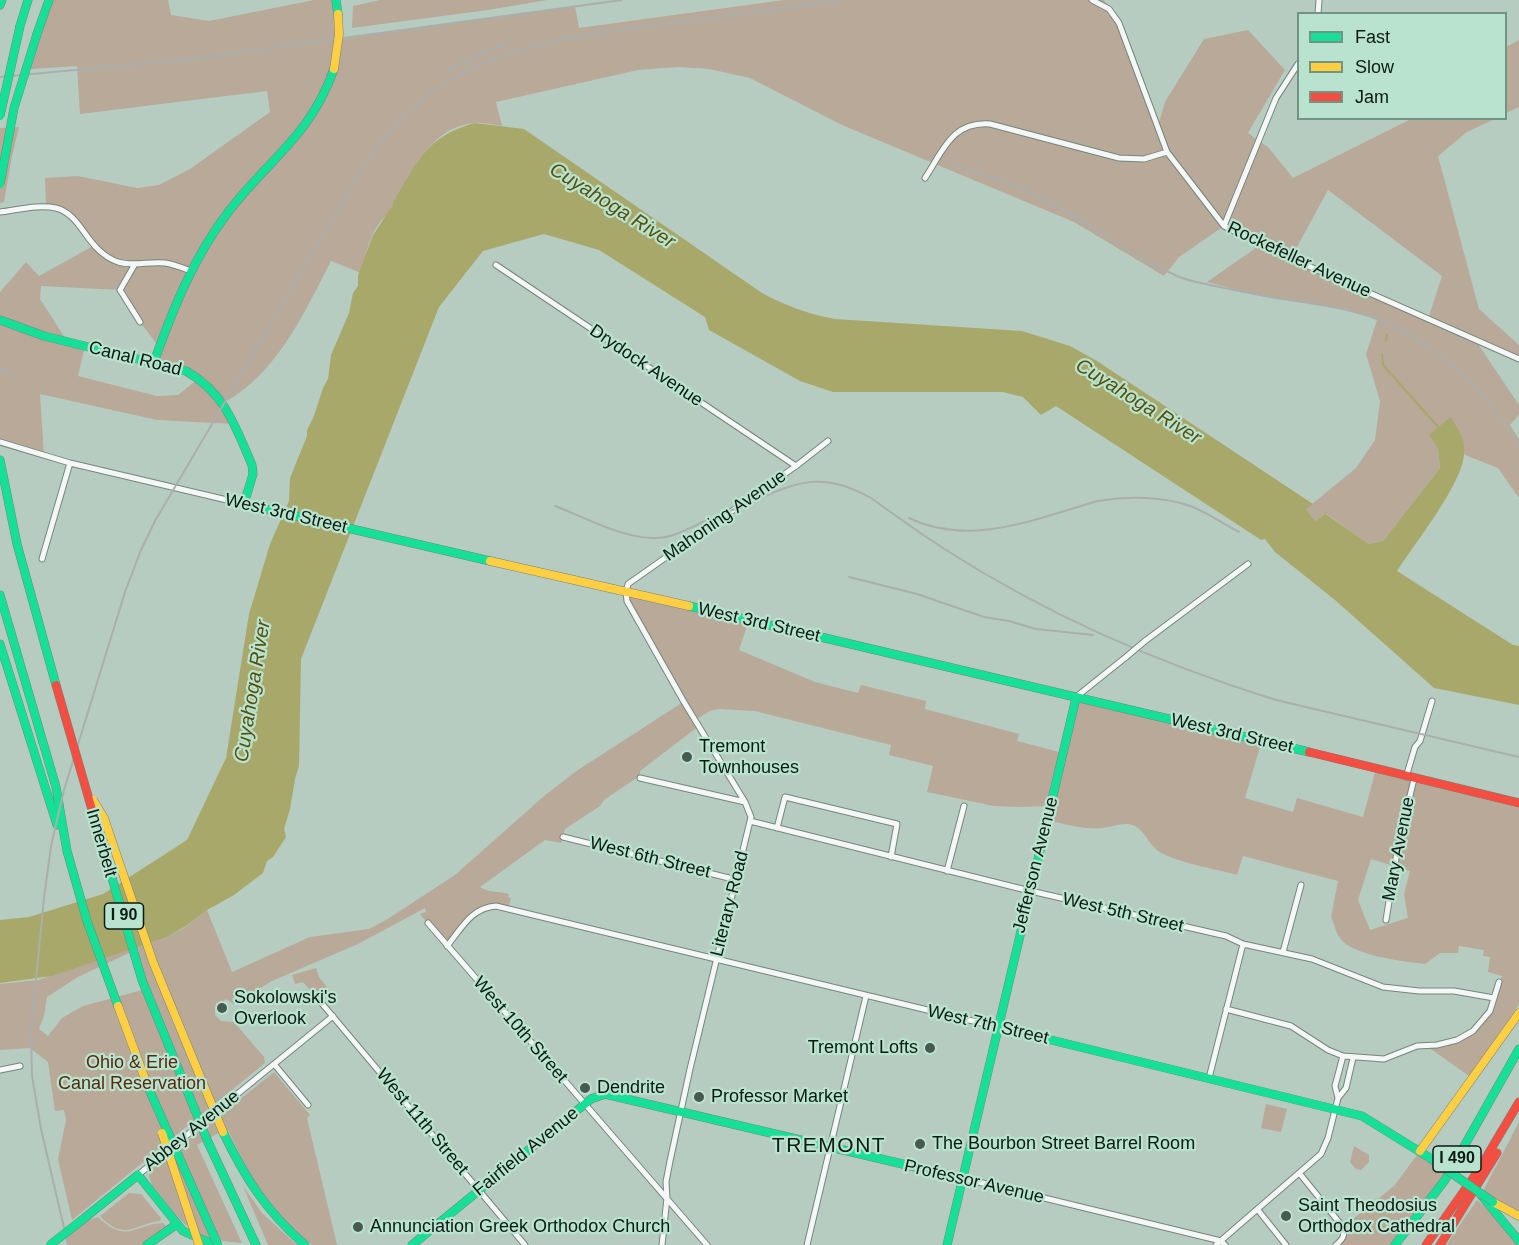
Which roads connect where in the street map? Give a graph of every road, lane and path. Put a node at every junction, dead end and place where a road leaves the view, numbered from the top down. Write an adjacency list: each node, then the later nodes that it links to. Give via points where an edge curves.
1 (2, 0): 6 (main road)
2 (28, 0): 8 (main road, bridge)
3 (49, 0): 11 (main road, bridge, via 14,108)
4 (336, 0): 16 (main road, bridge, via 338,44 324,98 309,124 230,210)
5 (1092, 0): 9 (street, Rockefeller Avenue, via 1110,9 1119,24)
6 (0, 5)
7 (1297, 67): 13 (street, via 1276,98)
8 (0, 116)
9 (1167, 152): 10 (street, via 1144,159 1119,158 981,123 964,127 952,137); 13 (street, Rockefeller Avenue)
10 (925, 178)
11 (0, 184)
12 (0, 212): 14 (street, via 56,208 68,213 105,256)
13 (1224, 226): 19 (street, Rockefeller Avenue)
14 (135, 264): 16 (street, via 165,263); 18 (street, via 120,290)
15 (496, 265): 25 (street, Drydock Avenue)
16 (191, 271): 20 (main road)
17 (0, 320): 20 (main road, Canal Road, via 44,336)
18 (140, 322)
19 (1519, 359)
20 (154, 362): 26 (main road, Canal Road, via 193,374 220,398 252,465)
21 (828, 441): 25 (street, Mahoning Avenue)
22 (0, 442): 24 (street, West 3rd Street)
23 (0, 460): 36 (main road, Innerbelt / I 90, bridge, via 17,544)
24 (70, 464): 26 (street, West 3rd Street); 27 (street)
25 (796, 466): 29 (street, Mahoning Avenue, via 628,584)
26 (244, 504): 29 (main road, West 3rd Street)
27 (42, 559)
28 (1248, 564): 32 (street, bridge)
29 (626, 592): 32 (main road, West 3rd Street); 37 (street, Literary Road, via 627,601 673,684)
30 (0, 595): 43 (main road, Innerbelt, via 56,787)
31 (0, 644): 43 (main road, via 46,796)
32 (1076, 698): 35 (main road, West 3rd Street); 48 (main road, Jefferson Avenue)
33 (1432, 701): 35 (street, Mary Avenue, via 1420,741 1414,747)
34 (640, 778): 37 (street)
35 (1410, 778): 38 (main road, West 3rd Street); 49 (street, Mary Avenue)
36 (86, 790): 90 (main road, Innerbelt / I 90, bridge, via 142,980 208,1142); 96 (main road, bridge, via 104,818 153,962 223,1132 258,1198)
37 (745, 802): 40 (street, Literary Road)
38 (1519, 803)
39 (964, 806): 45 (street)
40 (750, 821): 41 (street, West 5th Street); 46 (street, Literary Road)
41 (777, 828): 44 (street, West 5th Street); 44 (street, via 785,797 897,824)
42 (563, 837): 46 (street, West 6th Street)
43 (67, 851): 70 (main road, Innerbelt, via 87,921)
44 (891, 857): 45 (street, West 5th Street)
45 (947, 871): 48 (street, West 5th Street)
46 (737, 880): 54 (street, Literary Road)
47 (1301, 885): 53 (street)
48 (1030, 891): 51 (street, West 5th Street, via 1227,936); 62 (main road, Jefferson Avenue)
49 (1386, 920)
50 (428, 923): 52 (street, West 10th Street)
51 (1243, 944): 53 (street, West 5th Street); 59 (street)
52 (447, 946): 54 (street, West 7th Street, via 472,914 496,906); 74 (street, West 10th Street)
53 (1283, 952): 57 (street, West 5th Street, via 1383,987 1454,991)
54 (716, 960): 56 (street, West 7th Street); 76 (street, Literary Road)
55 (1499, 982): 57 (street)
56 (866, 996): 62 (street, West 7th Street); 78 (street)
57 (1494, 998): 65 (street, via 1482,1022 1457,1040 1417,1046 1384,1059)
58 (319, 1000): 61 (street, West 11th Street)
59 (1226, 1009): 64 (street, via 1291,1026); 69 (street)
60 (1519, 1013): 79 (main road)
61 (333, 1016): 66 (street, Abbey Avenue); 83 (street, West 11th Street)
62 (998, 1027): 69 (main road, West 7th Street); 82 (main road, Jefferson Avenue)
63 (1519, 1049): 105 (main road, I 490, via 1445,1180)
64 (1343, 1056): 65 (street); 71 (street, via 1335,1086)
65 (1353, 1058): 71 (street, via 1346,1088)
66 (274, 1064): 73 (street); 81 (street, Abbey Avenue)
67 (20, 1066): 68 (street)
68 (0, 1070)
69 (1209, 1078): 75 (main road, West 7th Street)
70 (148, 1087): 94 (main road, bridge); 95 (main road, Innerbelt, bridge)
71 (1338, 1098): 75 (street)
72 (1519, 1102): 106 (main road, I 490, via 1478,1171)
73 (308, 1105)
74 (584, 1105): 76 (main road, Professor Avenue, via 599,1095 610,1094); 83 (main road, Fairfield Avenue); 84 (street, West 10th Street)
75 (1335, 1110): 79 (main road, West 7th Street, via 1362,1116); 80 (street, via 1321,1154)
76 (681, 1111): 78 (main road, Professor Avenue); 84 (street, Literary Road)
77 (1519, 1113): 107 (main road)
78 (830, 1148): 82 (main road, Professor Avenue); 101 (street)
79 (1420, 1151): 85 (main road, West 7th Street, bridge)
80 (1300, 1174): 86 (street); 104 (street, via 1343,1227 1342,1240)
81 (138, 1175): 88 (main road); 92 (main road, Abbey Avenue, bridge)
82 (962, 1178): 91 (street, Professor Avenue); 102 (main road, Jefferson Avenue)
83 (479, 1190): 97 (main road, Fairfield Avenue); 98 (street, West 11th Street)
84 (667, 1198): 99 (street, Literary Road); 100 (street, West 10th Street)
85 (1491, 1203): 87 (main road, West 7th Street); 89 (main road)
86 (1258, 1210): 91 (street); 103 (street)
87 (1519, 1216)
88 (177, 1224): 93 (main road); 95 (main road, via 192,1236)
89 (1519, 1241)
90 (255, 1243)
91 (1221, 1244)
92 (50, 1245)
93 (147, 1245)
94 (199, 1245)
95 (217, 1245)
96 (305, 1245)
97 (412, 1245)
98 (525, 1245)
99 (662, 1245)
100 (708, 1245)
101 (807, 1245)
102 (947, 1245)
103 (1286, 1245)
104 (1336, 1245)
105 (1395, 1245)
106 (1426, 1245)
107 (1440, 1245)

